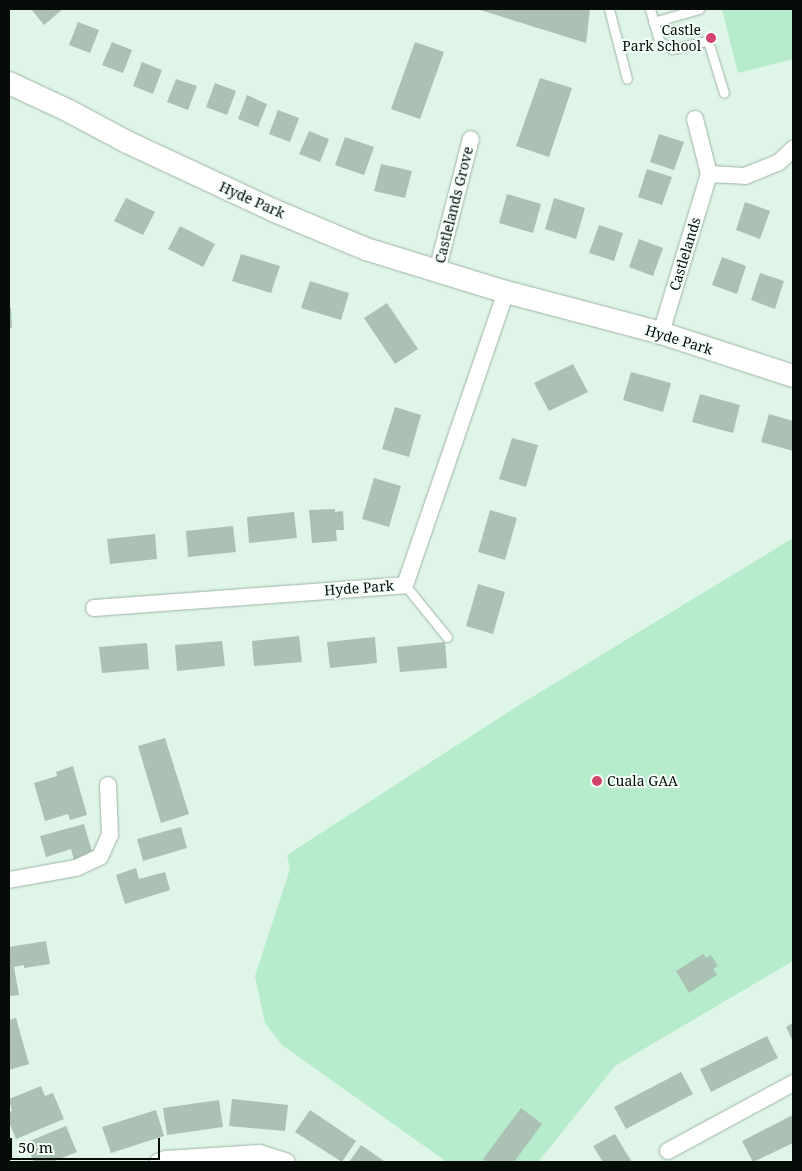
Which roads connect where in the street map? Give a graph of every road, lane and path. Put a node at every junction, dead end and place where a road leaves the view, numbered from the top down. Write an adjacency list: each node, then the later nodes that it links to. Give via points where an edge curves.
1 (609, 9): 5 (lane)
2 (650, 9): 4 (lane)
3 (698, 9): 4 (lane)
4 (653, 22): 7 (lane, via 659,41 672,49 708,41)
5 (627, 78)
6 (9, 83): 12 (street, Hyde Park, via 275,212 366,249)
7 (724, 93)
8 (694, 119): 11 (street)
9 (471, 139): 12 (street, Castlelands Grove)
10 (793, 149): 11 (street, via 778,163 745,176)
11 (710, 174): 14 (street, Castlelands)
12 (437, 271): 13 (street, Hyde Park)
13 (506, 292): 14 (street, Hyde Park); 16 (street, Hyde Park)
14 (660, 334): 15 (street, Hyde Park)
15 (793, 376)
16 (405, 585): 17 (street, Hyde Park); 18 (lane)
17 (94, 608)
18 (447, 637)
19 (108, 785): 20 (street, via 110,835 100,858 76,868)
20 (9, 880)
21 (793, 1083): 22 (street)
22 (668, 1150)
23 (163, 1161): 24 (street, via 260,1152)
24 (287, 1162)

